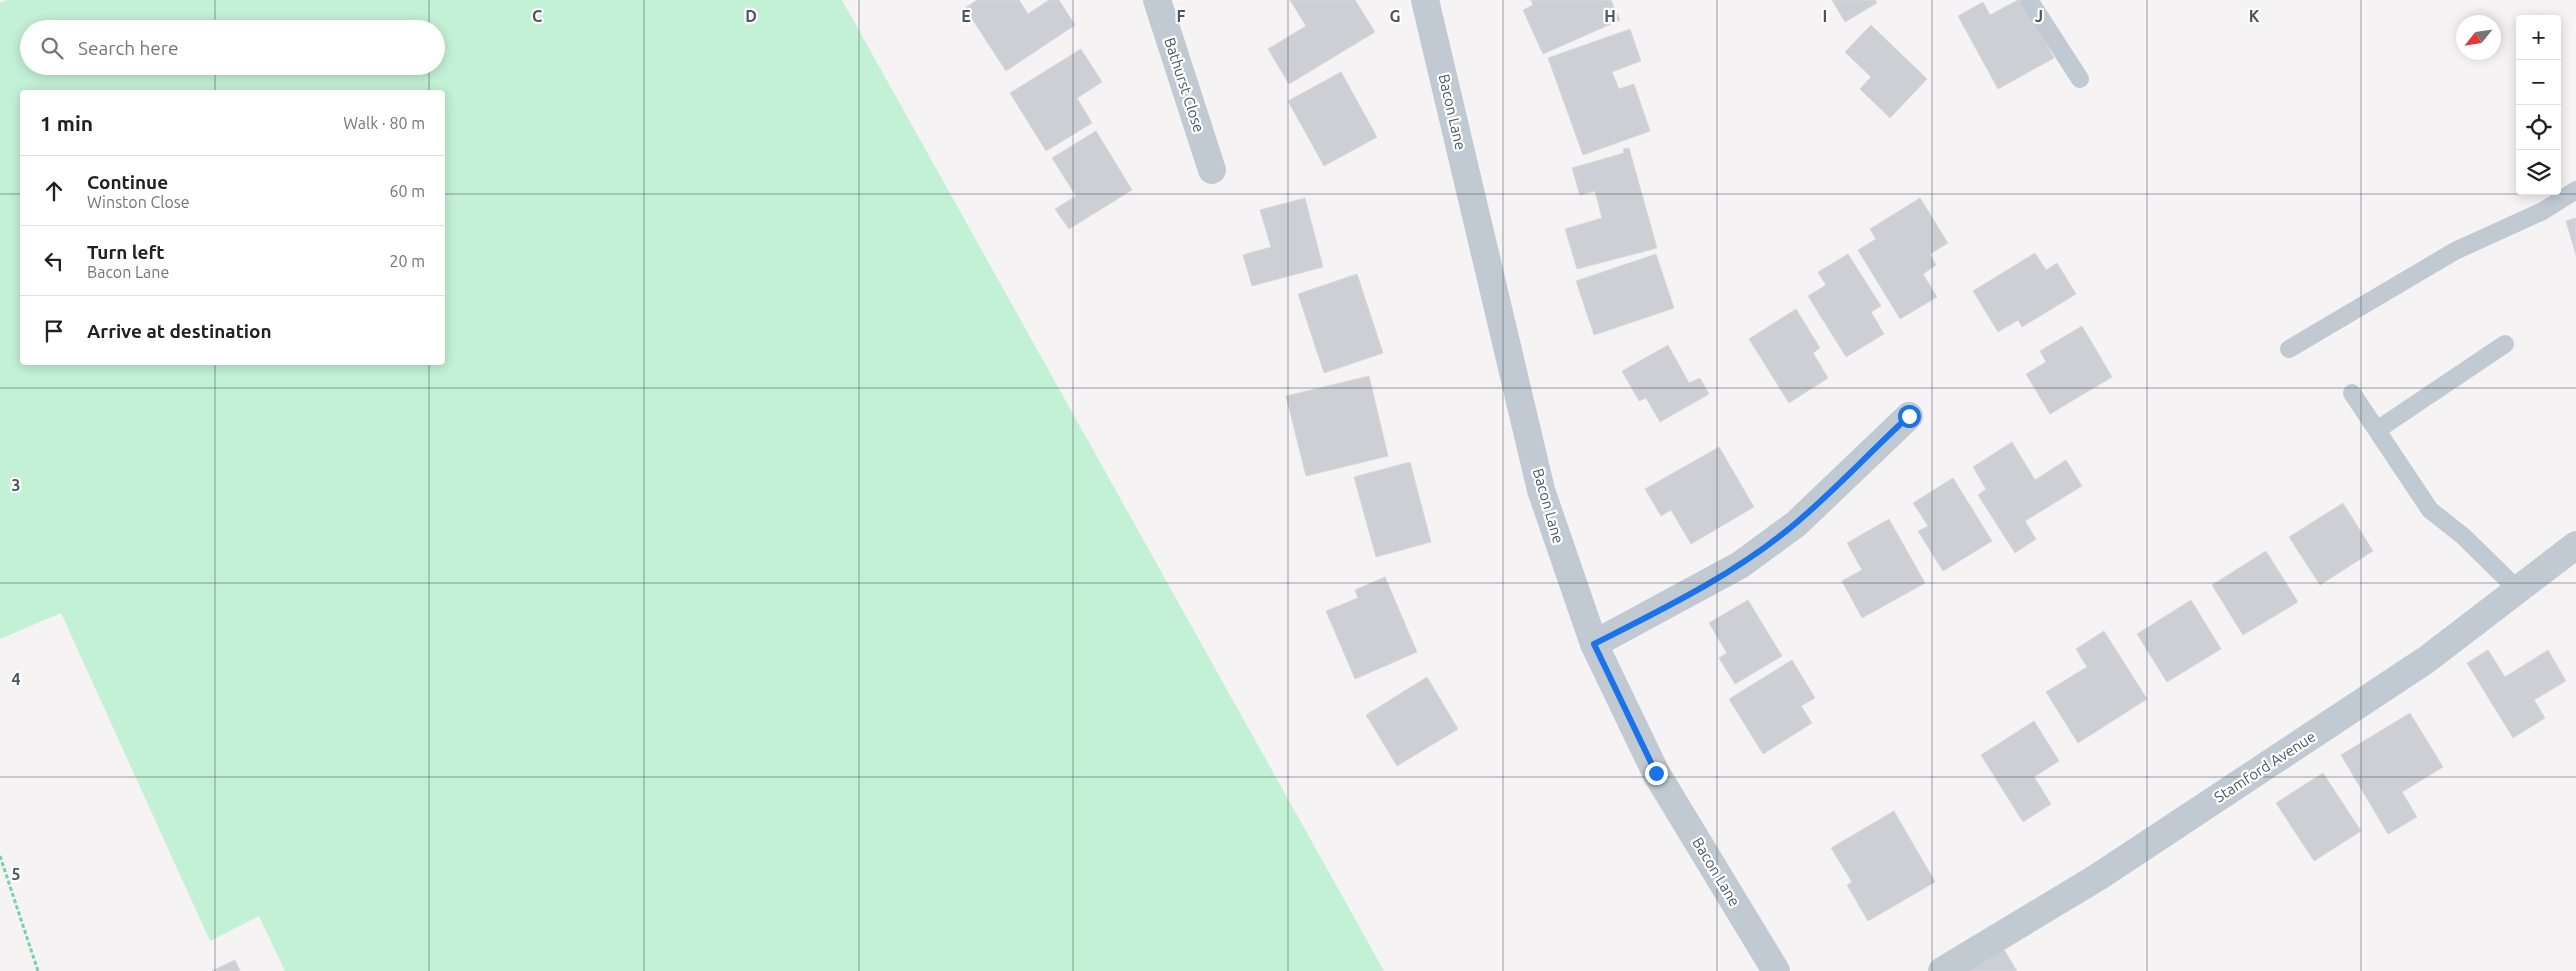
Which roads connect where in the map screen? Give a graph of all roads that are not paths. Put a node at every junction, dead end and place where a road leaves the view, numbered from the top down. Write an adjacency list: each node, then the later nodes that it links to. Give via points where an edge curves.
1 (1157, 0): 5 (street, Bathurst Close)
2 (1425, 0): 14 (street, Bacon Lane, via 1542,490)
3 (2029, 0): 4 (lane)
4 (2080, 79)
5 (1212, 170)
6 (2576, 190): 8 (lane, via 2543,211 2455,251)
7 (2504, 344): 11 (lane)
8 (2289, 349)
9 (2352, 393): 11 (lane)
10 (1909, 416): 14 (street, via 1796,524 1740,565)
11 (2377, 430): 13 (lane, via 2430,510 2463,536)
12 (2576, 545): 13 (street, Stamford Avenue)
13 (2518, 590): 16 (street, Stamford Avenue, via 2418,666 2098,877)
14 (1594, 644): 15 (street, Bacon Lane, via 1656,773)
15 (1776, 971)
16 (1942, 971)

